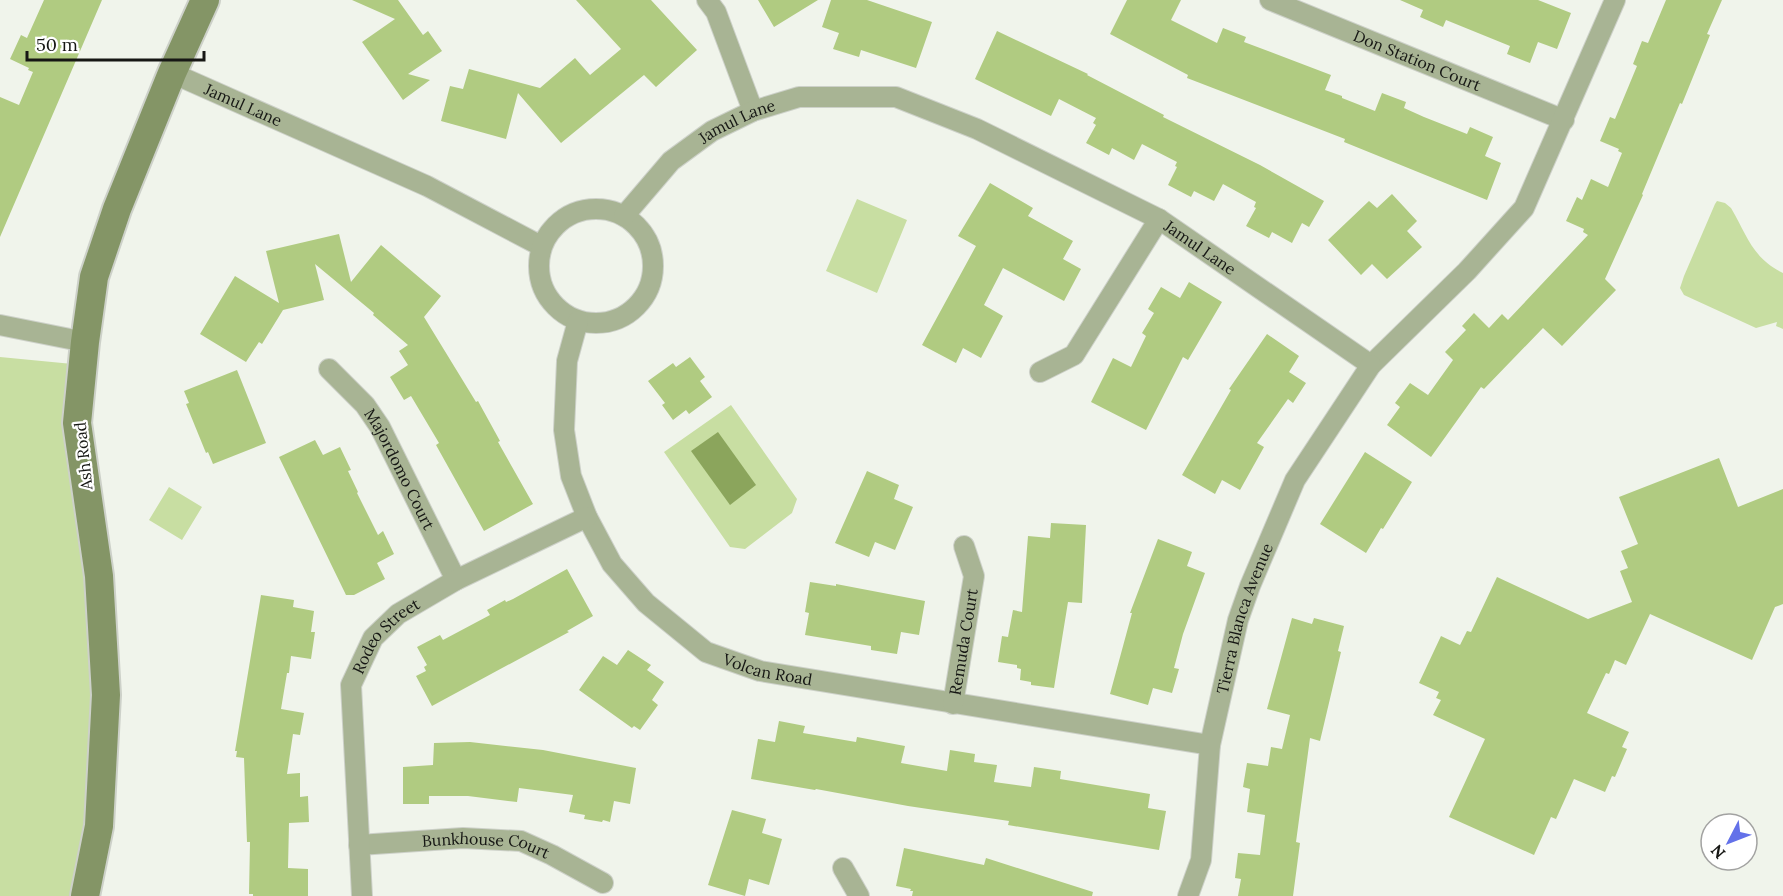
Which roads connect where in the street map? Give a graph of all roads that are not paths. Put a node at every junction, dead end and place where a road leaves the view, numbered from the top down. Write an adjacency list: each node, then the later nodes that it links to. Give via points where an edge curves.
1 (205, 0): 5 (main road, Ash Road)
2 (707, 0): 6 (street, via 716,12)
3 (1270, 0): 7 (street, Don Station Court)
4 (1615, 0): 7 (street)
5 (172, 73): 10 (street, Jamul Lane, via 427,186); 13 (main road, Ash Road, via 94,277)
6 (753, 111): 8 (street, Jamul Lane, via 712,130 672,161); 9 (street, Jamul Lane, via 799,97 896,97 977,129)
7 (1564, 120): 14 (street, via 1524,208 1467,271)
8 (624, 216): 10 (street, via 606,209 585,209 567,216 551,229); 11 (street, via 639,228 649,244 654,262 652,281 632,312 597,324)
9 (1159, 219): 14 (street, Jamul Lane); 16 (street, via 1074,355)
10 (541, 246): 11 (street, via 540,283 549,299)
11 (578, 321): 17 (street, Volcan Road, via 567,362 564,430 571,476)
12 (0, 326): 13 (street)
13 (85, 342): 25 (main road, Ash Road, via 77,423 99,576 106,695 99,826)
14 (1371, 365): 21 (street, Tierra Blanca Avenue, via 1295,480 1250,586 1238,620)
15 (329, 369): 19 (street, Majordomo Court, via 365,405 380,427)
16 (1040, 372)
17 (587, 517): 19 (street, Rodeo Street); 20 (street, Volcan Road, via 612,564 646,603 706,652 760,671)
18 (964, 546): 20 (street, Remuda Court, via 974,576)
19 (456, 580): 22 (street, Rodeo Street, via 398,614 373,638 351,685)
20 (953, 704): 21 (street, Volcan Road)
21 (1210, 745): 28 (street, Tierra Blanca Avenue, via 1201,860)
22 (359, 844): 24 (street, Bunkhouse Court, via 463,838 521,841); 26 (street, Rodeo Street)
23 (843, 868): 27 (street)
24 (603, 883)
25 (85, 896)
26 (362, 896)
27 (860, 896)
28 (1188, 896)

